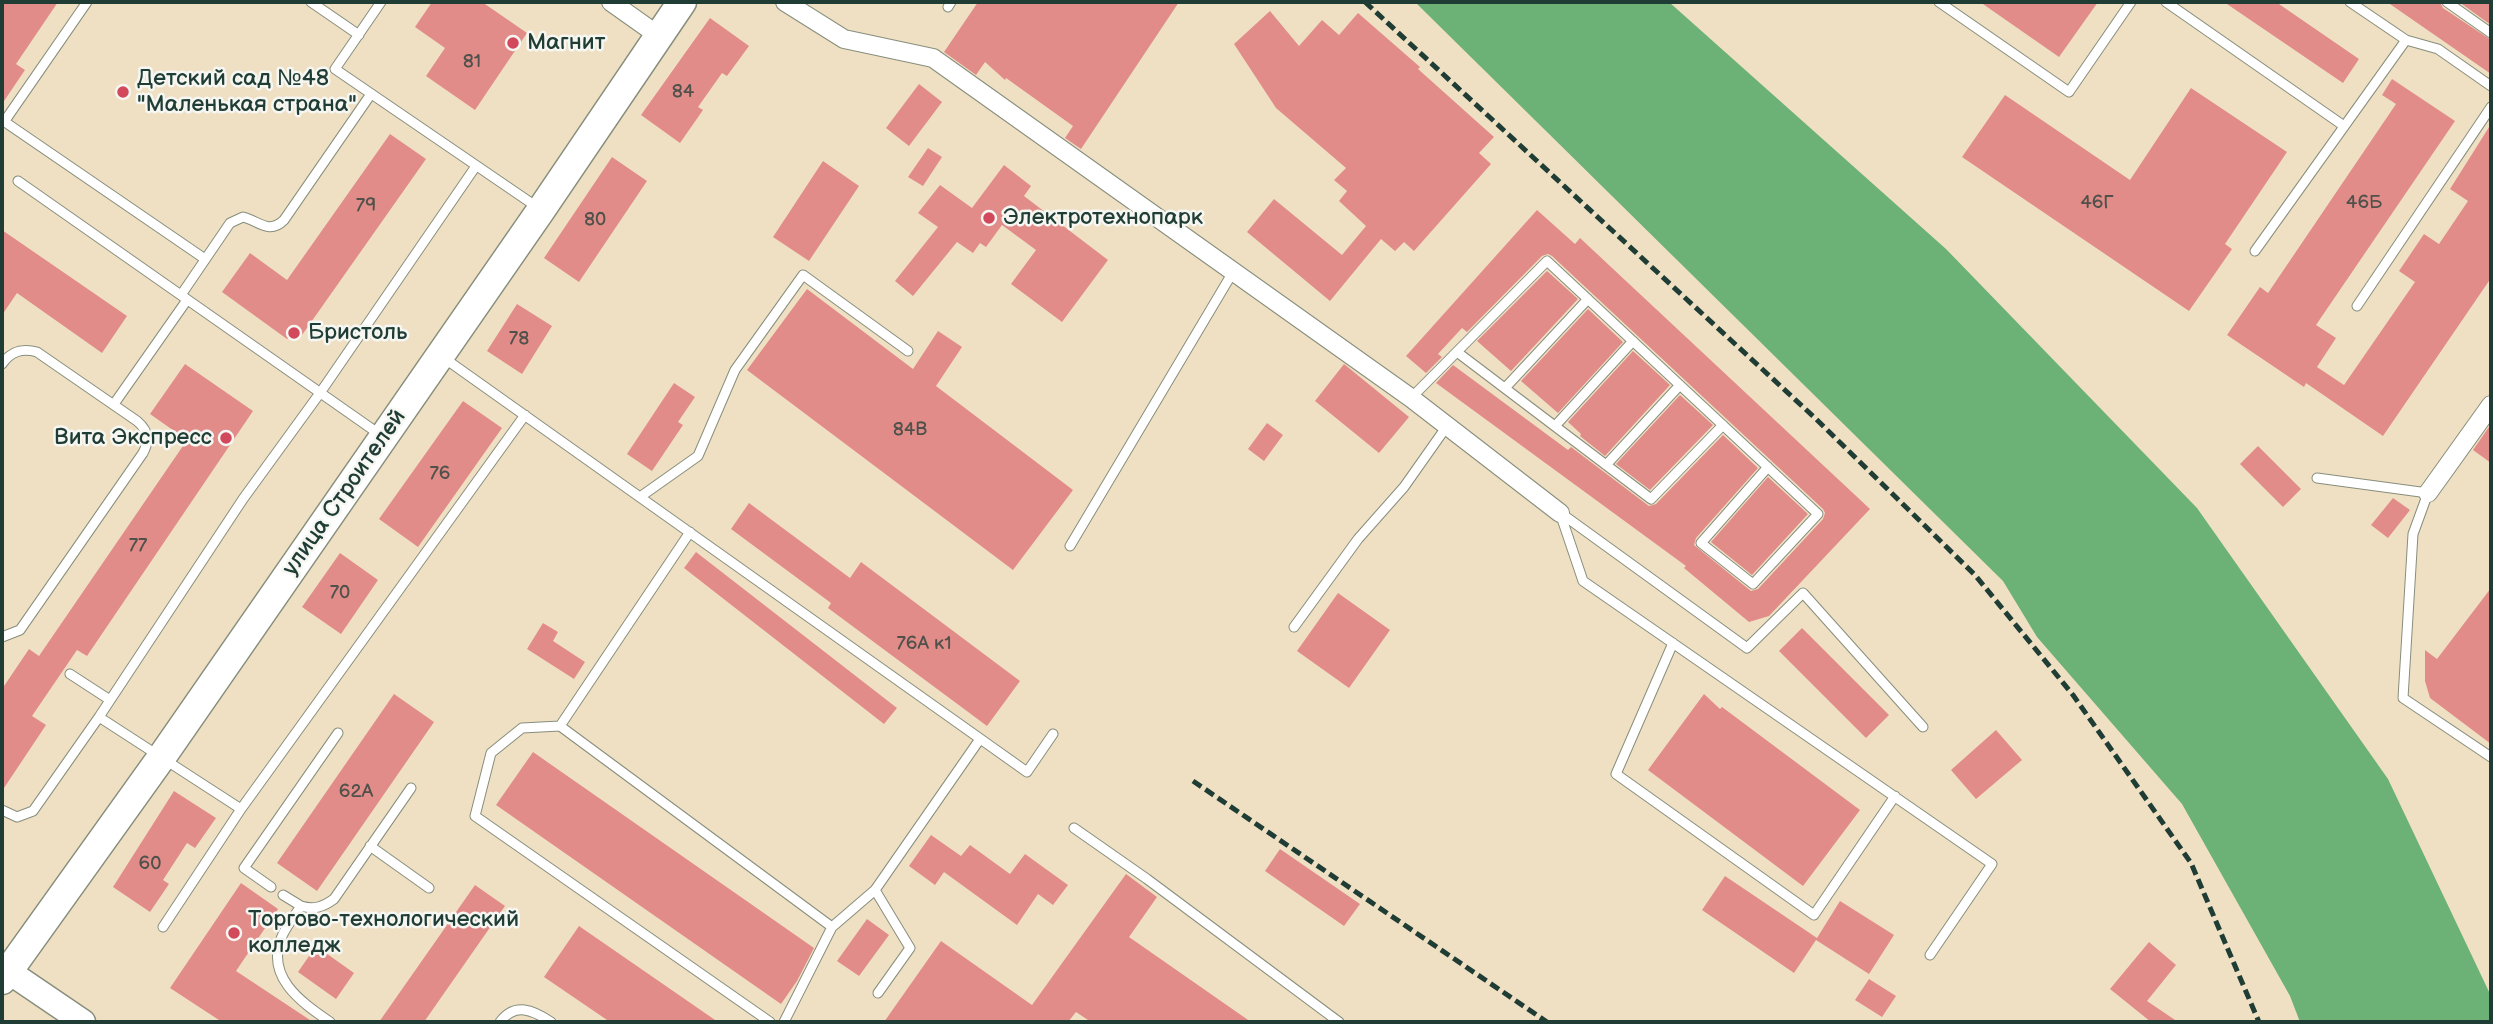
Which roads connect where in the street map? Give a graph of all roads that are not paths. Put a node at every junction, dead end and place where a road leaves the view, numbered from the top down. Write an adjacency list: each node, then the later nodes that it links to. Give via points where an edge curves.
1 (88, 2): 19 (lane)
2 (311, 2): 13 (lane)
3 (381, 2): 13 (lane)
4 (611, 2): 14 (street)
5 (682, 2): 14 (main road, улица Строителей)
6 (785, 2): 26 (street, via 844,39 933,58)
7 (1939, 2): 8 (lane, via 2069,92)
8 (2131, 2)
9 (2166, 2): 20 (lane)
10 (2350, 2): 15 (lane)
11 (2447, 2): 12 (lane)
12 (2491, 33)
13 (359, 35): 17 (lane, via 335,69)
14 (659, 36): 23 (main road, улица Строителей)
15 (2406, 40): 16 (lane, via 2438,49); 20 (lane)
16 (2491, 86)
17 (371, 94): 21 (lane); 25 (lane, via 284,220 272,228 237,219)
18 (2491, 107): 29 (lane)
19 (3, 121): 25 (lane)
20 (2344, 126): 24 (lane)
21 (476, 166): 23 (lane); 37 (lane)
22 (18, 181): 27 (lane)
23 (541, 210): 33 (main road, улица Строителей)
24 (2255, 251)
25 (205, 259): 27 (lane)
26 (1233, 272): 38 (street); 53 (lane)
27 (184, 298): 37 (lane); 39 (lane)
28 (1588, 299): 30 (lane); 32 (lane, via 1547,261); 36 (lane)
29 (2357, 306)
30 (1633, 341): 35 (lane); 44 (lane)
31 (908, 351): 50 (lane, via 803,275 735,370 698,456)
32 (1457, 352): 36 (lane); 38 (lane)
33 (440, 355): 41 (lane); 45 (main road, улица Строителей)
34 (2, 364): 39 (lane, via 20,350 37,352)
35 (1680, 385): 42 (lane); 46 (lane)
36 (1505, 388): 44 (lane)
37 (320, 393): 45 (lane); 58 (lane, via 243,499)
38 (1411, 398): 43 (street)
39 (114, 404): 55 (lane, via 142,425 148,435 146,447 20,630)
40 (2491, 405): 49 (street)
41 (525, 415): 50 (lane); 69 (lane)
42 (1723, 425): 46 (lane, via 1651,499); 47 (lane)
43 (1447, 426): 51 (street); 54 (lane)
44 (1555, 426): 46 (lane)
45 (383, 437): 66 (main road, улица Строителей)
46 (1606, 464)
47 (1768, 467): 47 (lane, via 1818,514 1753,584 1701,542)
48 (2317, 478): 49 (lane)
49 (2428, 493): 65 (lane, via 2413,534 2403,698)
50 (640, 497): 52 (lane)
51 (1560, 513): 56 (lane, via 1583,581); 61 (lane, via 1746,648 1803,593)
52 (690, 532): 60 (lane); 64 (lane)
53 (1070, 546)
54 (1294, 627)
55 (2, 637)
56 (1673, 643): 68 (lane); 68 (lane, via 1616,774 1815,915)
57 (70, 674): 58 (lane)
58 (110, 700): 59 (lane)
59 (99, 716): 66 (lane); 70 (lane, via 33,811 17,817)
60 (560, 726): 79 (lane); 87 (lane, via 522,728 491,753 475,816)
61 (1923, 727)
62 (338, 733): 73 (lane, via 244,869)
63 (1053, 734): 64 (lane, via 1027,772)
64 (980, 738): 75 (lane)
65 (2491, 757)
66 (161, 758): 69 (lane); 81 (main road, улица Строителей)
67 (411, 788): 72 (lane)
68 (1895, 796): 80 (lane, via 1992,863)
69 (241, 809): 78 (lane)
70 (2, 810)
71 (1074, 828): 89 (lane)
72 (370, 846): 74 (lane); 77 (lane, via 334,899 319,908)
73 (271, 887)
74 (429, 888)
75 (875, 890): 79 (lane); 82 (lane, via 910,948)
76 (283, 895): 77 (lane)
77 (301, 906): 84 (lane, via 282,935 279,966 293,995)
78 (163, 927)
79 (832, 927): 88 (lane)
80 (1930, 955)
81 (4, 973): 83 (main road)
82 (877, 993)
83 (83, 1022)
84 (330, 1022)
85 (500, 1022): 86 (lane, via 512,1011 527,1009)
86 (551, 1022)
87 (771, 1022)
88 (784, 1022)
89 (1339, 1022)

